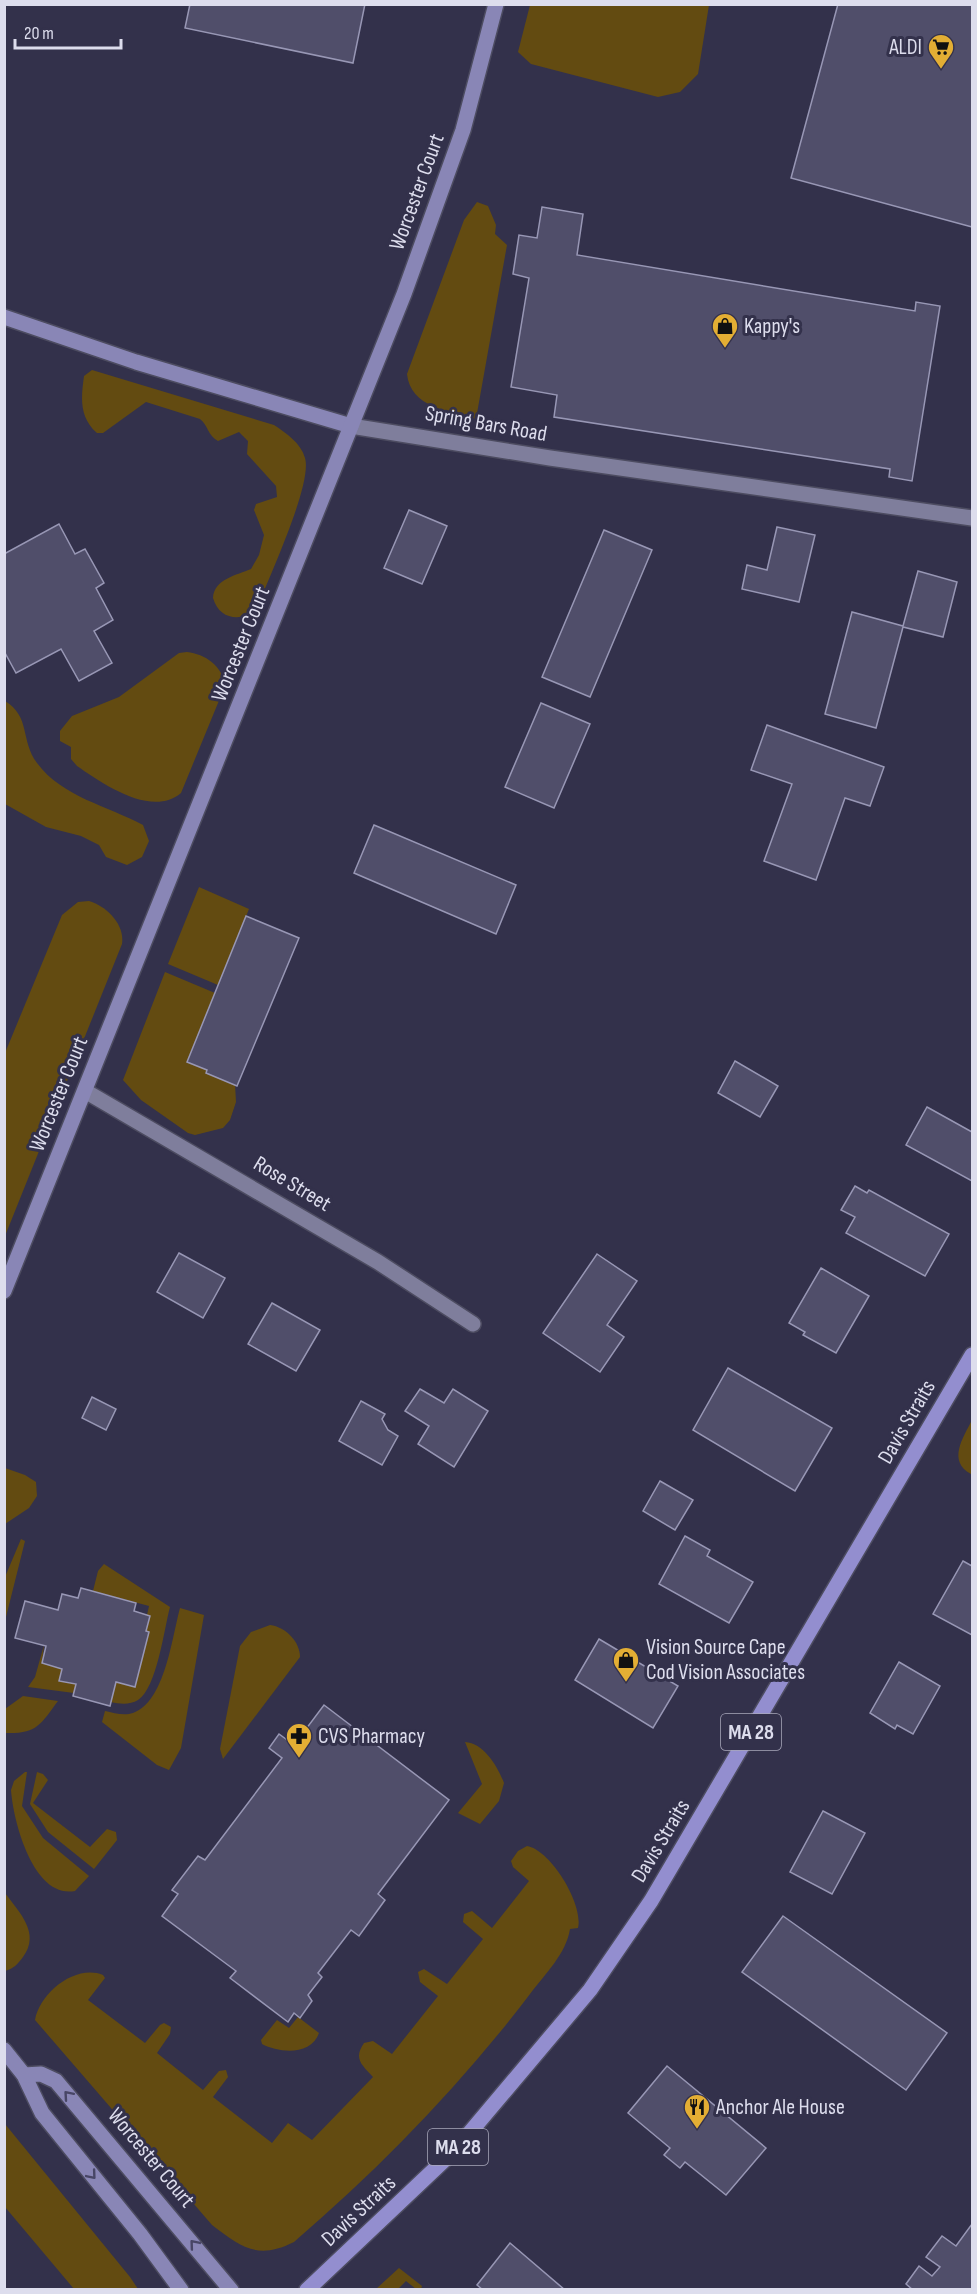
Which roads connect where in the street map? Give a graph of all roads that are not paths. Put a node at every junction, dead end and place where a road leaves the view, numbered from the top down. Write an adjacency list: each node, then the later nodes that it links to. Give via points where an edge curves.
1 (495, 4): 3 (street, Worcester Court, via 455,156)
2 (4, 317): 3 (street, Spring Bars Road, via 158,369)
3 (351, 426): 4 (street, Spring Bars Road); 5 (street, Worcester Court)
4 (972, 518)
5 (85, 1090): 6 (street, Worcester Court); 7 (street, Rose Street, via 378,1262)
6 (4, 1291)
7 (473, 1324)
8 (972, 1355): 13 (main road, Davis Straits / MA 28, via 657,1891 590,1990 456,2149)
9 (4, 2050): 10 (street)
10 (24, 2075): 11 (street, one-way to 11, via 42,2113); 12 (street, Worcester Court, one-way to 10, via 56,2081 41,2074)
11 (181, 2289)
12 (231, 2289)
13 (307, 2289)

